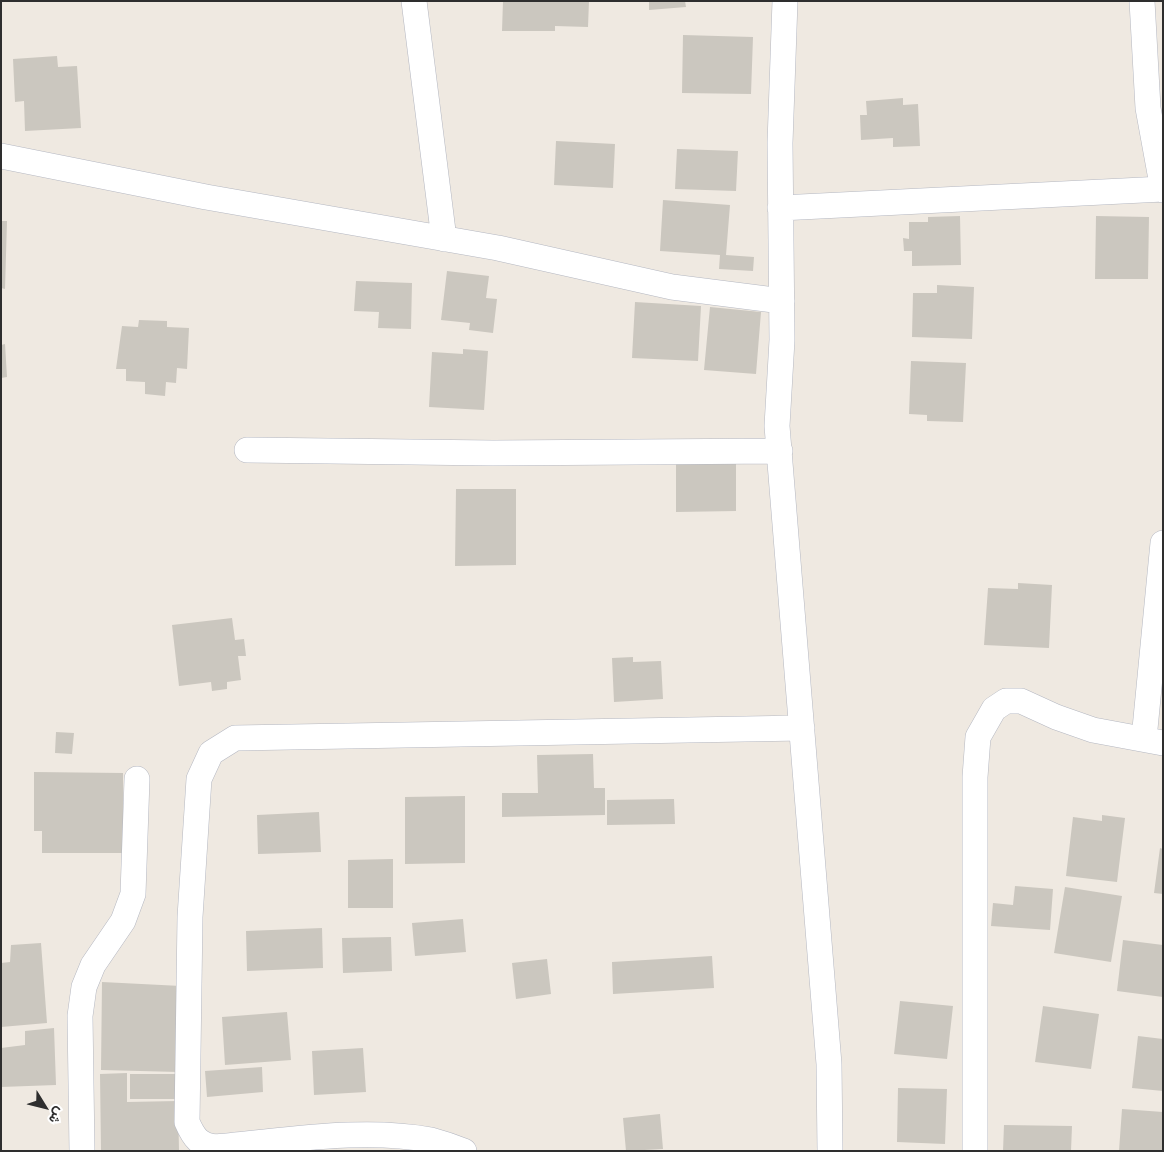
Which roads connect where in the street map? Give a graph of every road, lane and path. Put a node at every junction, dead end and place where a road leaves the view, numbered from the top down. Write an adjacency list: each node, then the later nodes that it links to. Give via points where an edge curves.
1 (414, 1): 7 (street)
2 (785, 1): 6 (street)
3 (1142, 1): 5 (street, via 1148,108)
4 (1, 156): 7 (street, via 206,197)
5 (1163, 189): 6 (street)
6 (780, 208): 8 (street)
7 (444, 239): 8 (street, via 580,265 672,288)
8 (782, 301): 10 (street, via 777,426)
9 (248, 450): 10 (street)
10 (780, 451): 12 (street)
11 (1163, 543): 13 (street)
12 (802, 728): 16 (street, via 235,738 212,753 198,779 190,917 187,1122 192,1133 204,1146 216,1147 383,1135 432,1140); 17 (street, via 829,1064)
13 (1153, 741): 18 (street, via 1093,730 1021,701 1006,701 994,709 978,737 975,787)
14 (137, 780): 15 (street, via 133,894 123,921 93,965 84,987 80,1016)
15 (82, 1151)
16 (464, 1151)
17 (830, 1151)
18 (975, 1151)

